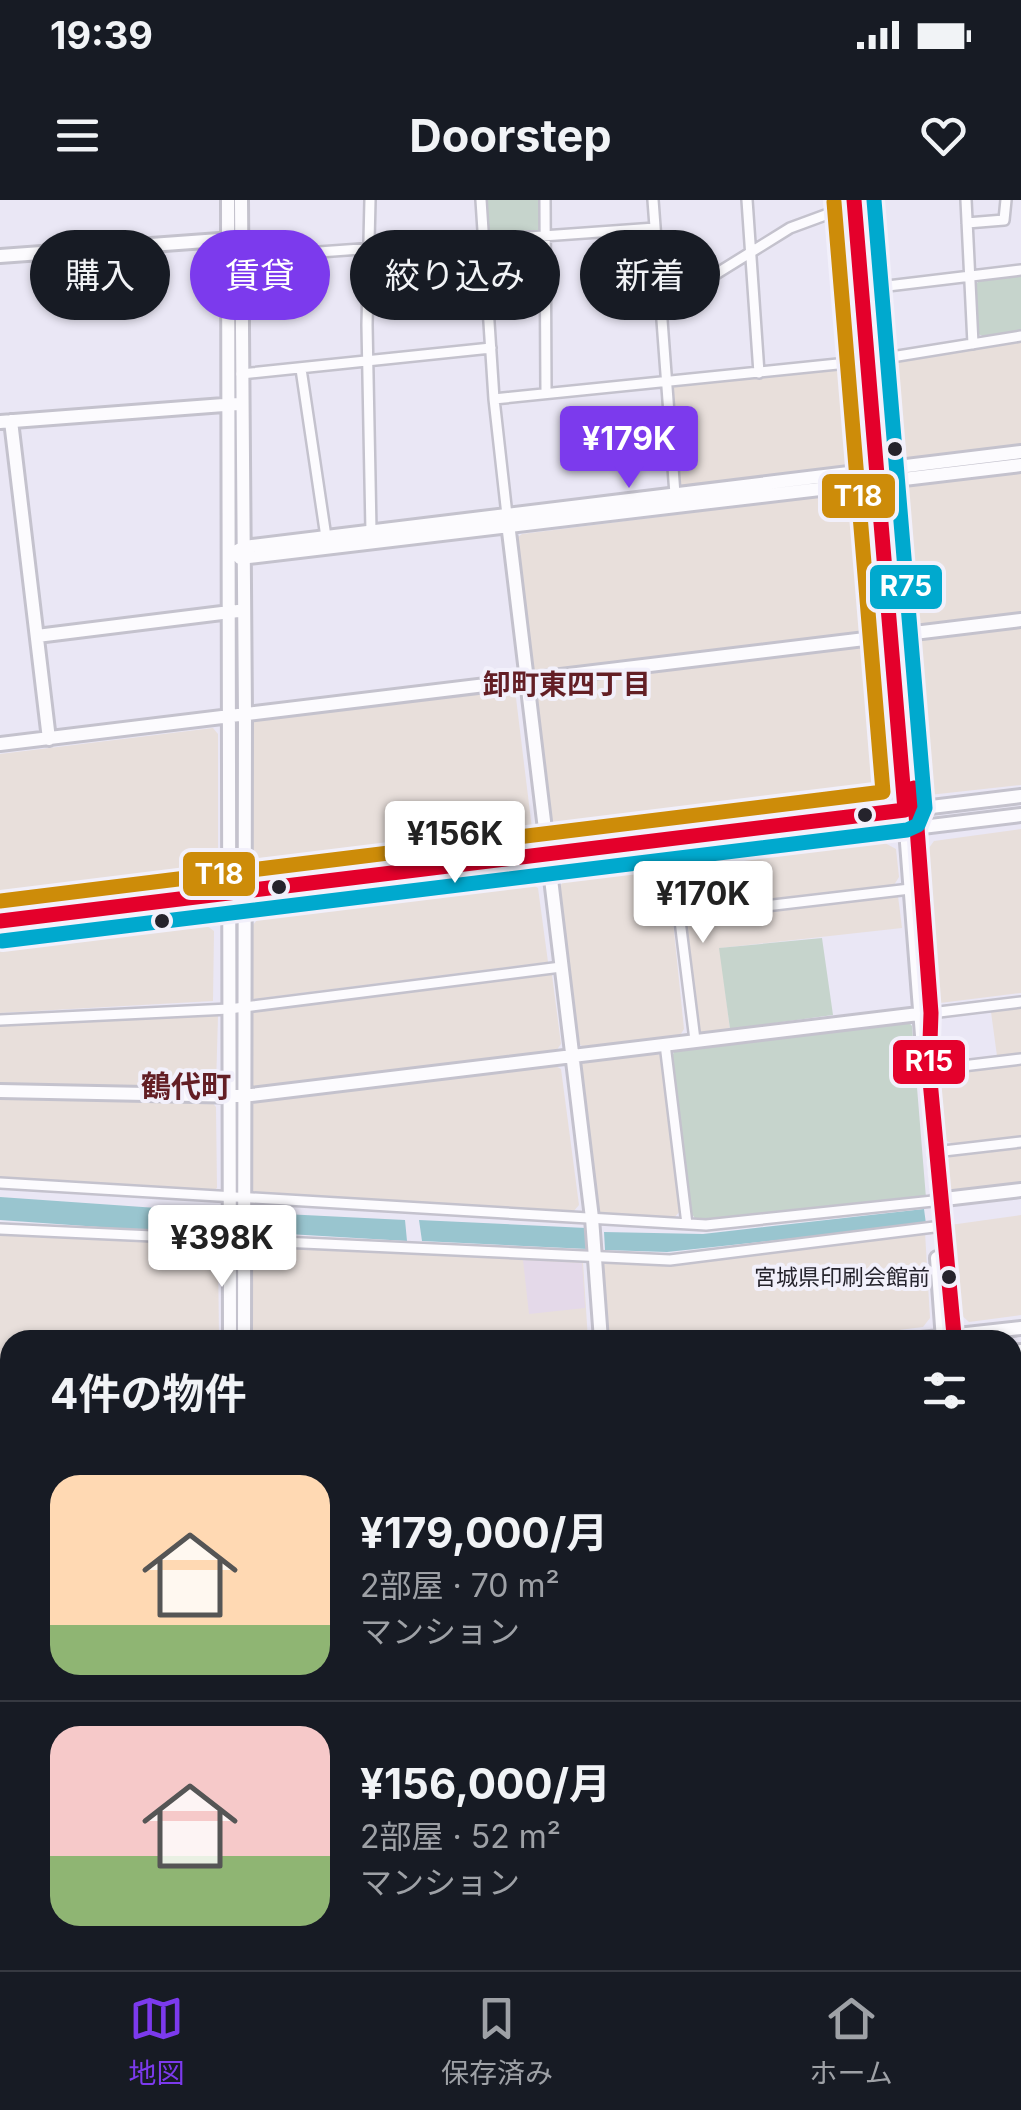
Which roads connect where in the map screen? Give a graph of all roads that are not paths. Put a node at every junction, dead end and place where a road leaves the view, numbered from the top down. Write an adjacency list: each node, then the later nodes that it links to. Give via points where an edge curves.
1 (228, 200): 13 (street)
2 (241, 200): 14 (street)
3 (370, 200): 15 (street)
4 (481, 200): 16 (street)
5 (545, 200): 17 (street)
6 (653, 200): 12 (street)
7 (747, 200): 20 (street)
8 (966, 200): 11 (street)
9 (1006, 200): 11 (street, via 1004,220)
10 (861, 201): 20 (street, via 790,228); 25 (street); 35 (street)
11 (968, 223): 24 (street)
12 (655, 228): 18 (street)
13 (233, 230)
14 (236, 230)
15 (369, 230)
16 (482, 230)
17 (547, 230)
18 (560, 235)
19 (190, 242): 21 (street)
20 (751, 254): 23 (street); 38 (street)
21 (0, 256)
22 (1021, 270): 24 (street)
23 (720, 273)
24 (971, 276): 25 (street); 33 (street)
25 (871, 288): 35 (street)
26 (230, 320): 43 (street, via 227,374)
27 (238, 320): 39 (street)
28 (370, 320): 36 (street)
29 (488, 320): 34 (street)
30 (546, 320): 41 (street)
31 (662, 320): 40 (street)
32 (1021, 336): 33 (street)
33 (973, 344): 35 (street)
34 (490, 348): 36 (street); 42 (street)
35 (872, 360): 38 (street); 47 (street)
36 (370, 362): 37 (street); 50 (street)
37 (302, 368): 39 (street); 51 (street)
38 (759, 372): 40 (street)
39 (240, 374): 43 (street)
40 (666, 383): 41 (street); 48 (street)
41 (546, 393): 42 (street)
42 (494, 399): 49 (street)
43 (238, 404): 44 (street); 52 (street)
44 (5, 422): 55 (street)
45 (1021, 452): 47 (street)
46 (1021, 465): 47 (street)
47 (884, 475): 48 (street); 49 (street); 56 (street)
48 (675, 494): 49 (street)
49 (507, 521): 50 (street); 52 (street); 57 (street)
50 (371, 532): 51 (street)
51 (326, 537): 52 (street)
52 (240, 554): 53 (street)
53 (238, 611): 55 (street); 58 (street)
54 (1021, 620): 56 (street)
55 (37, 636): 59 (street)
56 (895, 636): 57 (street); 62 (street)
57 (526, 680): 58 (street); 65 (street)
58 (238, 715): 59 (street); 69 (street)
59 (49, 738): 60 (street)
60 (0, 744)
61 (1021, 796): 62 (street)
62 (911, 809): 64 (street); 65 (street)
63 (1021, 815): 64 (street)
64 (911, 828): 66 (street); 68 (street); 77 (street)
65 (548, 854): 67 (street); 69 (street)
66 (672, 857): 67 (street); 71 (street)
67 (550, 872): 70 (street); 74 (street)
68 (910, 889): 71 (street); 77 (street)
69 (236, 892): 70 (street); 72 (street)
70 (238, 911): 73 (street); 76 (street)
71 (680, 916): 79 (street)
72 (0, 922)
73 (0, 939)
74 (561, 967): 76 (street); 81 (street)
75 (1021, 1002): 77 (street)
76 (236, 1007): 78 (street); 85 (street)
77 (926, 1014): 79 (street); 83 (street); 91 (street)
78 (0, 1020)
79 (695, 1040): 80 (street)
80 (665, 1044): 81 (street); 93 (street)
81 (572, 1056): 85 (street); 92 (street)
82 (1021, 1058): 83 (street)
83 (929, 1070): 87 (street)
84 (0, 1092): 85 (street)
85 (236, 1097): 90 (street)
86 (1021, 1142): 87 (street)
87 (935, 1152): 91 (street)
88 (0, 1183): 90 (street)
89 (1021, 1190): 91 (street)
90 (239, 1200): 92 (street); 96 (street)
91 (936, 1200): 93 (street); 94 (street)
92 (592, 1218): 93 (street); 97 (street)
93 (687, 1224)
94 (938, 1226): 97 (street, via 670,1260); 101 (street)
95 (0, 1229): 96 (street)
96 (236, 1240): 97 (street); 98 (street); 99 (street)
97 (595, 1257): 100 (street)
98 (231, 1330)
99 (243, 1330)
100 (600, 1330)
101 (948, 1330)

